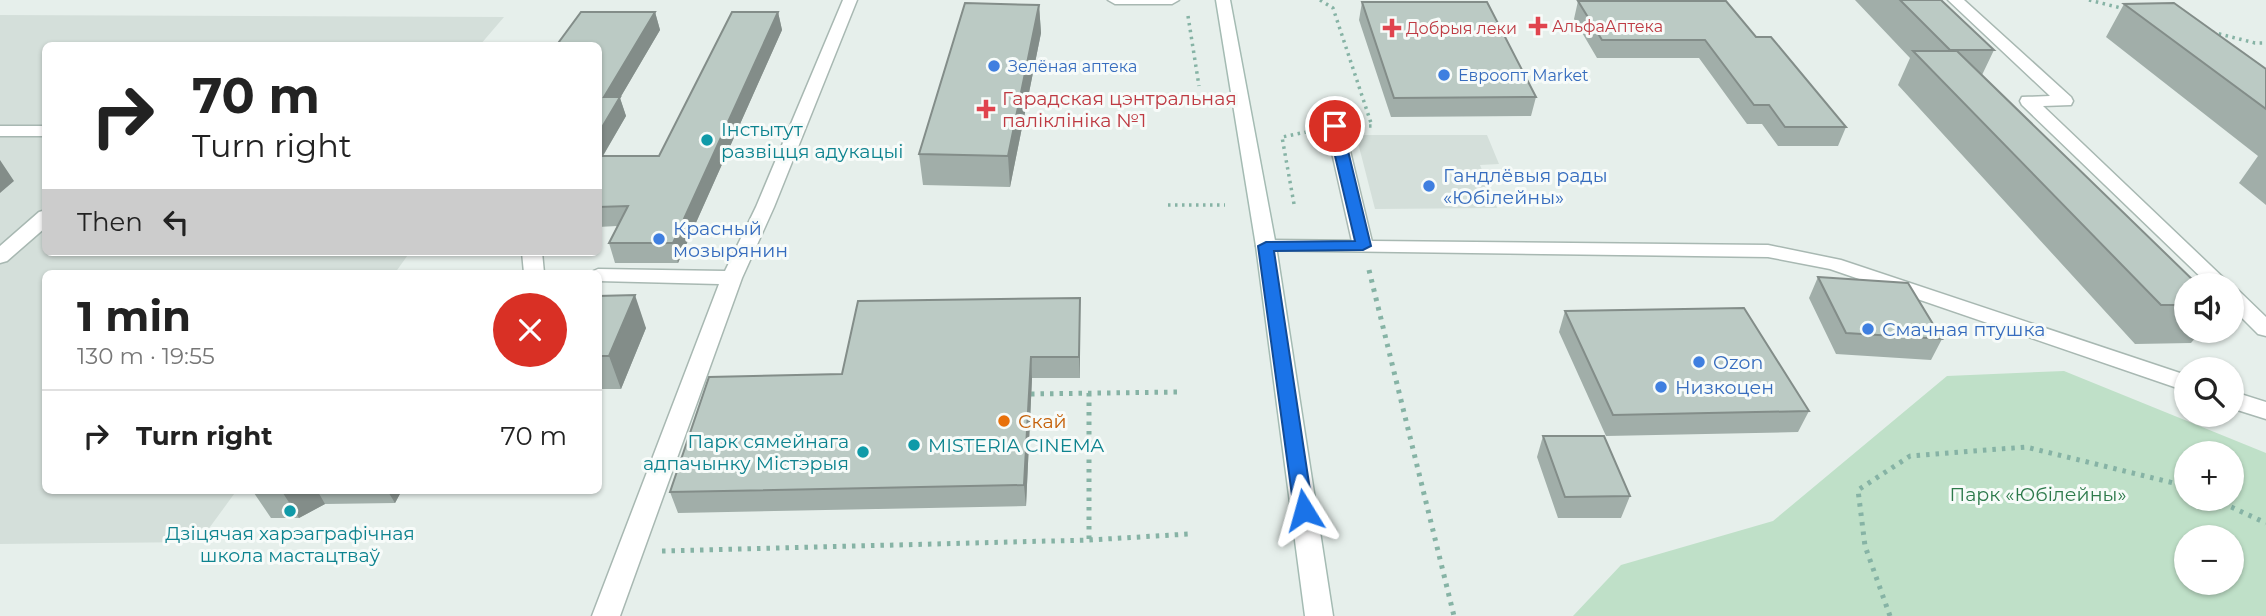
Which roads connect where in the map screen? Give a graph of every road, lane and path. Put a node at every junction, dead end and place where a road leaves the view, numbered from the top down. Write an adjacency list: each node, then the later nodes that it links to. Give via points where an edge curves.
1 (850, 0): 25 (main road)
2 (1115, 0): 3 (main road)
3 (1172, 0)
4 (1223, 0): 20 (main road)
5 (1320, 0): 13 (path, via 1333,8 1371,126)
6 (1955, 0): 23 (main road, via 2065,101 2028,101)
7 (2089, 0): 8 (path)
8 (2125, 9)
9 (1188, 16): 12 (path)
10 (2203, 29): 11 (path)
11 (2266, 43)
12 (1199, 86)
13 (1335, 126): 16 (path, via 1282,138); 21 (main road)
14 (0, 131): 15 (main road)
15 (42, 131)
16 (1294, 204)
17 (1168, 205): 18 (path)
18 (1225, 205)
19 (42, 220): 22 (main road)
20 (1266, 246): 21 (main road); 41 (main road)
21 (1363, 246): 28 (main road, via 1768,251 1835,264); 42 (path)
22 (0, 257)
23 (2208, 273)
24 (602, 275): 25 (main road)
25 (732, 278): 39 (main road)
26 (2244, 308): 27 (main road)
27 (2266, 329)
28 (2174, 379)
29 (1178, 392): 30 (path)
30 (1089, 393): 31 (path); 38 (path)
31 (1031, 394)
32 (2244, 403): 33 (main road)
33 (2266, 411)
34 (2174, 483): 43 (path, via 2026,447 1910,456 1858,490 1865,546)
35 (2240, 511): 36 (path)
36 (2266, 523)
37 (1189, 534): 38 (path)
38 (1089, 540): 39 (path)
39 (630, 552): 40 (main road)
40 (606, 616)
41 (1319, 616)
42 (1454, 616)
43 (1890, 616)

